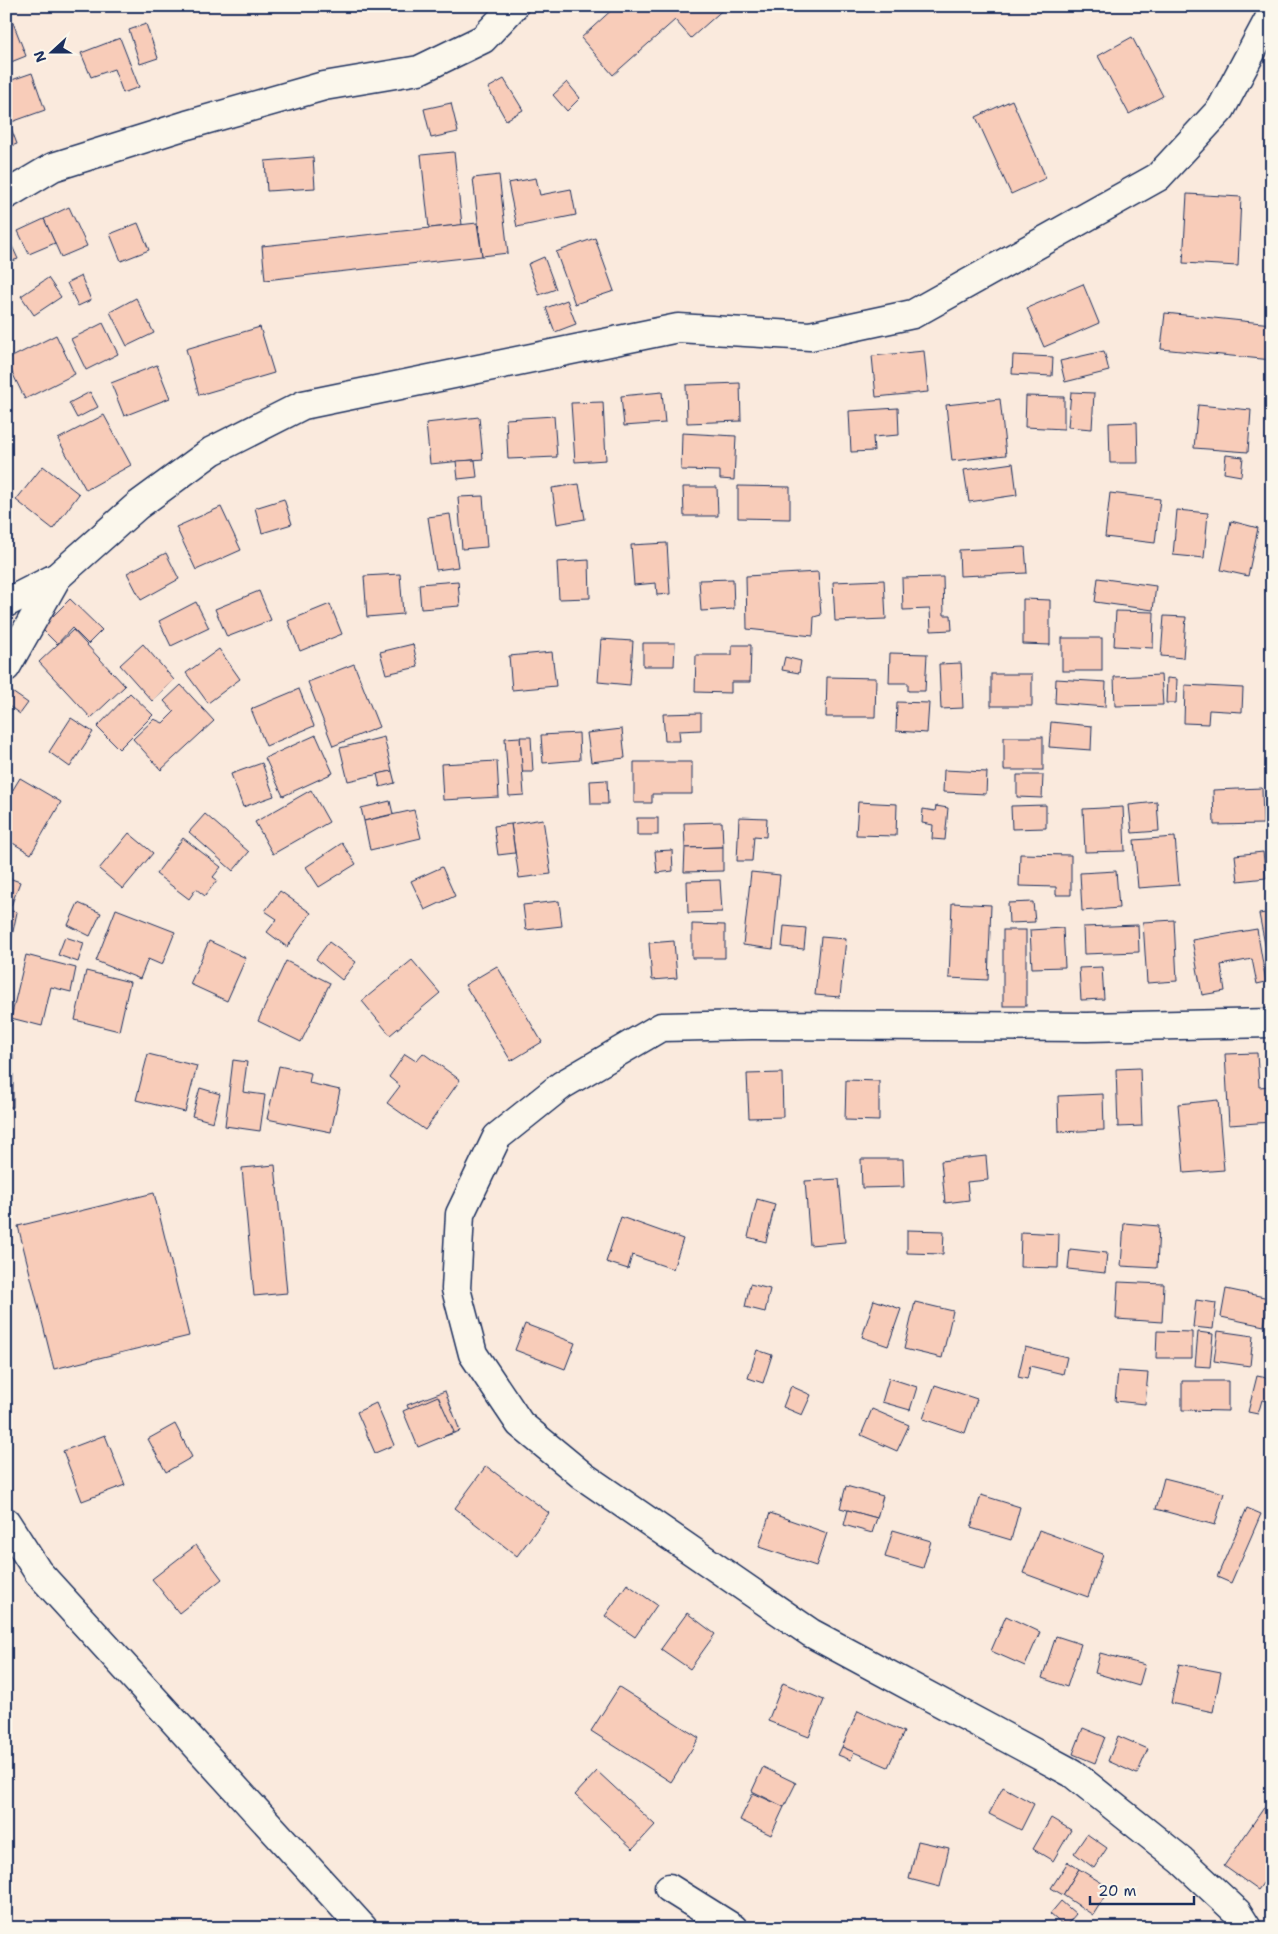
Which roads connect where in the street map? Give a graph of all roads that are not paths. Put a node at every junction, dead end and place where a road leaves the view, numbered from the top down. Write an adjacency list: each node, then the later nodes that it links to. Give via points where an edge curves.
1 (514, 6): 3 (street, via 483,39 419,70 324,86 188,125 53,167)
2 (1272, 7): 4 (street, via 1220,109 1158,177 913,314 810,336 678,328 303,405 212,451 137,506)
3 (6, 195)
4 (57, 577): 5 (street); 6 (street)
5 (6, 603)
6 (6, 667)
7 (1272, 1023): 12 (street, via 1087,1028 661,1027 562,1084 498,1137 460,1214 456,1289 472,1354 520,1424 583,1476 811,1633 1072,1773 1181,1860 1237,1912)
8 (6, 1522): 10 (street, via 38,1572)
9 (669, 1888): 11 (street)
10 (363, 1928)
11 (733, 1928)
12 (1247, 1928)

